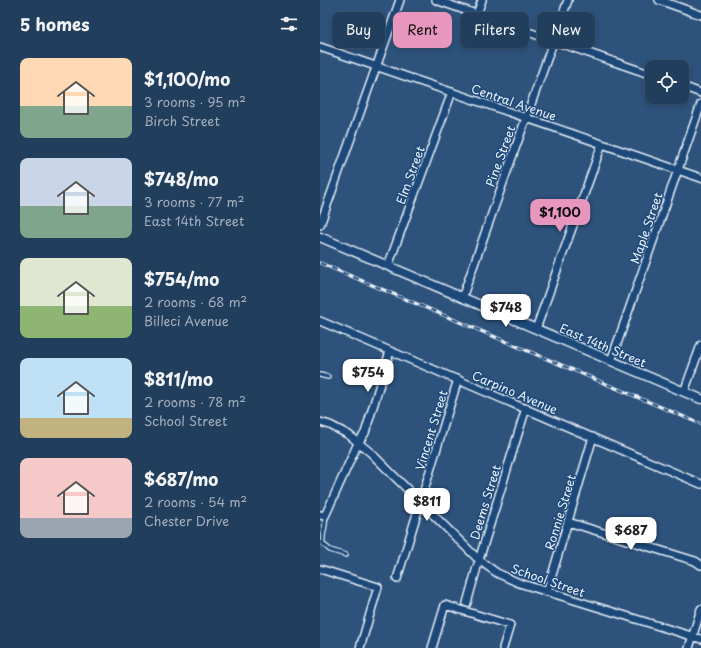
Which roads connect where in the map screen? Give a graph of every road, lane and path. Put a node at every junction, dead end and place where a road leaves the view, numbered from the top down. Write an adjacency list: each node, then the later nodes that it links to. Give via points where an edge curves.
1 (400, 0): 13 (street)
2 (436, 0): 6 (street)
3 (482, 0): 7 (street)
4 (568, 0): 8 (street, Pine Street)
5 (659, 0): 9 (street)
6 (471, 12)
7 (478, 12)
8 (564, 12)
9 (701, 15)
10 (320, 46): 13 (street, Central Avenue)
11 (551, 48): 19 (street, Pine Street)
12 (576, 48): 14 (street)
13 (377, 66): 16 (street, Central Avenue); 23 (street)
14 (645, 72)
15 (689, 88): 17 (street)
16 (452, 92): 19 (street, Central Avenue); 25 (street, Elm Street)
17 (701, 92)
18 (701, 104): 21 (street, Maple Street)
19 (526, 117): 20 (street, Central Avenue); 26 (street, Pine Street)
20 (602, 144): 21 (street, Central Avenue); 28 (street)
21 (678, 170): 22 (street, Central Avenue); 31 (street, Maple Street)
22 (701, 178)
23 (320, 225)
24 (320, 237): 25 (street, East 14th Street)
25 (388, 266): 26 (street, East 14th Street)
26 (462, 298): 28 (street, East 14th Street)
27 (320, 321): 30 (street, Carpino Avenue)
28 (536, 329): 31 (street, East 14th Street)
29 (701, 345): 35 (street)
30 (390, 351): 34 (street, Carpino Avenue); 40 (street, via 366,433)
31 (611, 360): 35 (street, East 14th Street)
32 (320, 375): 33 (lane)
33 (328, 377)
34 (458, 379): 37 (street, Carpino Avenue); 42 (street, Vincent Street)
35 (684, 392): 36 (street, East 14th Street)
36 (701, 399)
37 (526, 408): 39 (street, Carpino Avenue); 46 (street, Deems Street)
38 (320, 422): 40 (street, School Street, via 349,435)
39 (593, 438): 41 (street, Carpino Avenue); 44 (street, Ronnie Street)
40 (358, 443): 42 (street, School Street); 43 (street)
41 (701, 484)
42 (420, 502): 46 (street, School Street); 49 (street, Vincent Street)
43 (323, 515): 45 (lane, via 326,523 323,544 330,550)
44 (568, 522): 47 (street); 50 (street, Ronnie Street)
45 (346, 555)
46 (479, 560): 50 (street, School Street, via 497,573); 51 (street, Deems Street)
47 (701, 565)
48 (320, 569): 55 (street, via 378,587)
49 (397, 579)
50 (547, 592): 53 (street, School Street)
51 (467, 603)
52 (701, 609): 53 (street)
53 (693, 637): 54 (street, School Street); 58 (street)
54 (701, 639)
55 (360, 648)
56 (432, 648): 57 (street, via 445,606 510,625)
57 (503, 648)
58 (689, 648)

